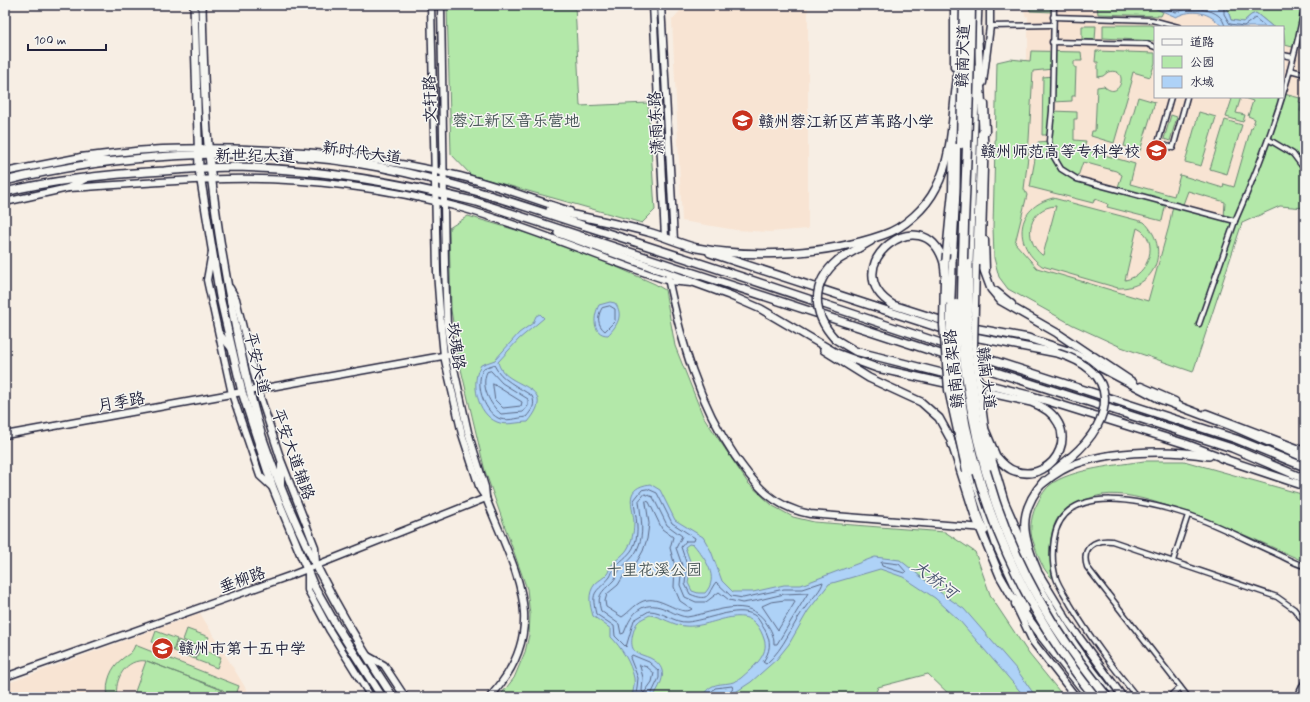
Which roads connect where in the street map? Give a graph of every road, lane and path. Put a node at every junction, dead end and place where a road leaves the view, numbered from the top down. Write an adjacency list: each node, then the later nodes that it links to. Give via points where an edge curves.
1 (194, 5): 35 (main road, 平安大道)
2 (202, 5): 36 (main road, 平安大道)
3 (431, 5): 44 (street, 文轩路)
4 (441, 5): 43 (street, 文轩路)
5 (653, 5): 62 (street, 潇雨东路)
6 (661, 5): 63 (street, 潇雨东路)
7 (954, 5): 33 (street)
8 (959, 5): 28 (main road, 赣南大道)
9 (964, 5): 123 (highway, 赣南高架路, bridge, via 956,316 960,394 977,472 999,535 1044,625 1079,678)
10 (971, 5): 124 (highway, 赣南高架路, bridge, via 962,309 965,371 970,406 991,490 1023,568 1050,619)
11 (978, 5): 16 (main road, 赣南大道)
12 (990, 5): 17 (street)
13 (1054, 5): 15 (street)
14 (1305, 5): 23 (street)
15 (1053, 17): 18 (street); 19 (street, via 1152,20)
16 (978, 24): 32 (main road); 66 (main road, 赣南大道)
17 (990, 26): 18 (street); 26 (street)
18 (1053, 26): 20 (street)
19 (1174, 26)
20 (1052, 42): 21 (street, via 1147,44); 60 (street, via 1052,111 1049,141 1051,152 1061,169 1077,179)
21 (1154, 47)
22 (1284, 55): 23 (street)
23 (1293, 57): 24 (street)
24 (1290, 70): 25 (street); 27 (street)
25 (1305, 74)
26 (983, 77): 32 (street); 86 (street, via 986,123 985,258 987,275 995,290 1009,303 1065,335 1134,382 1179,404)
27 (1285, 80)
28 (957, 81): 33 (main road); 76 (main road, 赣南大道, bridge)
29 (1171, 98): 30 (street, via 1158,143 1173,148)
30 (1187, 98)
31 (1280, 98): 34 (street)
32 (982, 102): 66 (street); 79 (main road, via 982,262 991,289 1001,301 1069,341)
33 (954, 106): 61 (main road, via 947,156 936,188 916,214); 67 (street, bridge, via 952,191)
34 (1268, 139): 41 (street, via 1293,154); 60 (street)
35 (198, 152): 36 (main road, 新世纪大道); 37 (street, via 161,149); 38 (main road, 新世纪大道); 40 (main road, 平安大道)
36 (208, 152): 39 (main road, 平安大道); 44 (main road, 新时代大道, via 334,161)
37 (81, 157): 38 (street); 42 (street)
38 (111, 162): 48 (main road, 新世纪大道, via 47,171)
39 (210, 168): 40 (main road, 新世纪大道); 47 (main road, 平安大道); 52 (main road, 新世纪大道, via 308,171)
40 (199, 169): 45 (main road, 新世纪大道); 46 (main road, 平安大道)
41 (1305, 170)
42 (5, 172)
43 (443, 173): 44 (street); 49 (street, 文轩路); 59 (street)
44 (435, 175): 49 (main road, 新时代大道); 52 (street, 文轩路)
45 (92, 176): 50 (street); 51 (main road, 新世纪大道)
46 (201, 180): 47 (street); 50 (street); 65 (main road, 平安大道)
47 (212, 180): 56 (street, via 308,182 375,190); 70 (main road, 平安大道)
48 (5, 181)
49 (443, 181): 53 (street, 文轩路); 54 (main road, 新时代大道)
50 (68, 188): 55 (street)
51 (5, 192)
52 (435, 192): 53 (main road, 新世纪大道); 56 (street, 玫瑰路)
53 (443, 193): 57 (street, 玫瑰路); 58 (main road, 新世纪大道)
54 (506, 201): 59 (main road); 91 (main road, via 1236,439)
55 (5, 202)
56 (435, 202): 57 (street); 78 (street, 玫瑰路, via 437,272)
57 (444, 204): 68 (street, via 518,225); 77 (street, 玫瑰路, via 447,312)
58 (503, 210): 68 (main road); 69 (main road)
59 (604, 222): 62 (main road)
60 (1235, 222): 72 (street)
61 (884, 235): 64 (main road, via 838,246 781,254); 88 (main road, bridge, via 838,260 825,273 817,305 820,318 835,339 855,351 1032,396)
62 (666, 236): 63 (main road)
63 (674, 240): 64 (main road)
64 (695, 248): 94 (main road, bridge, via 960,334 1057,353 1085,364 1100,382 1103,393 1104,406 1100,424 1084,446 1053,471)
65 (212, 251): 73 (street, 平安大道辅路, via 207,280); 75 (main road, 平安大道)
66 (972, 264): 80 (main road, 赣南大道, bridge, via 968,347); 84 (street, bridge, via 974,346)
67 (944, 265): 76 (main road, bridge); 79 (main road, via 942,255 930,241 914,236 896,238 881,250 877,258 874,268 876,286 886,300 904,309 960,326 1048,343); 92 (street, bridge, via 946,378)
68 (668, 278): 71 (main road); 100 (street, via 681,338 699,392 721,436 755,483 768,495 787,508 810,514)
69 (720, 280): 71 (main road); 93 (main road, via 1232,448)
70 (226, 282): 81 (street, 平安大道辅路, via 236,299); 82 (main road, 平安大道)
71 (691, 283): 74 (main road, via 761,309)
72 (1199, 324)
73 (216, 330): 75 (street); 83 (street, 平安大道辅路)
74 (799, 332): 84 (main road, bridge, via 836,353 877,368 1031,402 1051,411 1058,420 1062,437 1061,447 1043,469 1026,473 1015,471 1005,466 996,456); 92 (main road, via 851,368 931,409 945,427)
75 (231, 348): 82 (main road, 平安大道)
76 (951, 353): 92 (main road, 赣南大道, bridge, via 953,390)
77 (451, 355): 78 (street, 月季路); 98 (street, 玫瑰路)
78 (444, 356): 81 (street, 月季路); 98 (street, 玫瑰路, via 462,434 480,489)
79 (1114, 374): 87 (main road, via 1160,399)
80 (972, 382): 84 (main road, bridge); 90 (main road, 赣南大道, bridge, via 978,421)
81 (258, 390): 82 (street, 月季路); 89 (street, 平安大道辅路)
82 (246, 392): 83 (street, 月季路); 95 (main road, 平安大道); 97 (main road, 平安大道)
83 (232, 394): 85 (street, 月季路); 97 (street, 平安大道辅路, via 260,476)
84 (986, 433): 90 (street, bridge)
85 (5, 434)
86 (1305, 451)
87 (1305, 458)
88 (1226, 459): 94 (main road, via 1170,452 1123,455 1078,464 1062,470); 96 (main road)
89 (281, 460): 95 (street); 102 (street, 平安大道辅路, via 315,547)
90 (992, 466): 103 (street, via 1011,516); 108 (main road, 赣南大道, via 998,496 1016,541)
91 (1305, 467)
92 (966, 472): 100 (main road); 109 (main road, 赣南大道, via 1007,572)
93 (1305, 479)
94 (1042, 484): 103 (main road, via 1026,510 1024,526 1026,544)
95 (280, 485): 102 (main road, 平安大道)
96 (1305, 486)
97 (273, 488): 105 (main road, 平安大道)
98 (486, 498): 102 (street, 垂柳路); 120 (street, 玫瑰路, via 520,586 525,609 523,636 518,654 503,682)
99 (1188, 515): 101 (street); 104 (street); 127 (street, via 1115,498 1099,500 1081,504 1069,511 1062,518 1054,534 1052,555 1056,580 1097,647)
100 (982, 528): 106 (main road, via 1000,576)
101 (1173, 561): 107 (street, via 1277,597 1294,609); 115 (street, via 1102,540 1091,545 1085,562 1087,568)
102 (316, 566): 105 (street, 垂柳路); 110 (main road, 平安大道)
103 (1035, 566): 108 (main road); 126 (street, via 1069,623)
104 (1305, 566)
105 (308, 569): 111 (street, via 308,590); 112 (main road, 平安大道, via 336,625); 113 (street, 垂柳路)
106 (1011, 596): 109 (main road); 121 (street, via 1033,642)
107 (1305, 623)
108 (1062, 625): 125 (main road, 赣南大道)
109 (1043, 638): 122 (main road, 赣南大道)
110 (365, 654): 118 (main road, 平安大道); 119 (street, via 384,665)
111 (345, 655): 112 (street); 116 (street)
112 (361, 663): 117 (main road, 平安大道)
113 (5, 677)
114 (1305, 680): 130 (street)
115 (1180, 687): 128 (street); 129 (street)
116 (371, 697)
117 (382, 697)
118 (394, 697)
119 (405, 697)
120 (490, 697)
121 (1076, 697)
122 (1089, 697)
123 (1095, 697)
124 (1107, 697)
125 (1113, 697)
126 (1123, 697)
127 (1138, 697)
128 (1169, 697)
129 (1188, 697)
130 (1297, 697)

